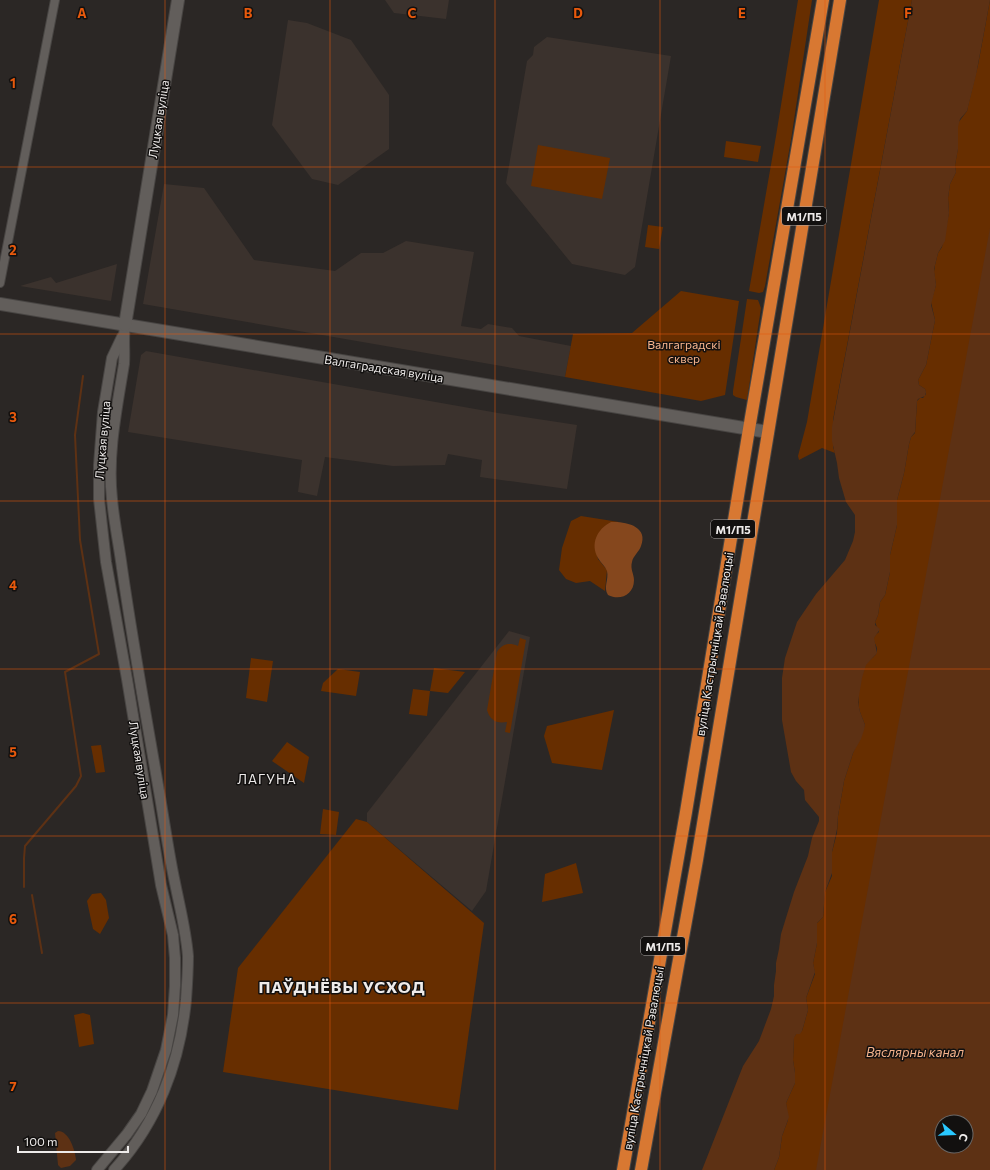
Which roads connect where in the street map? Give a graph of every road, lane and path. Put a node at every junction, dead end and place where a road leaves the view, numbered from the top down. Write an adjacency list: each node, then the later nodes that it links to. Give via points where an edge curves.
1 (55, 0): 5 (street)
2 (178, 0): 7 (main road, Луцкая вуліца)
3 (822, 0): 8 (highway, вуліца Кастрычніцкай Рэвалюцыі / М1/П5)
4 (840, 0): 9 (highway, вуліца Кастрычніцкай Рэвалюцыі / М1/П5)
5 (0, 283)
6 (0, 304): 7 (main road, Валгаградская вуліца)
7 (124, 329): 8 (main road, Валгаградская вуліца); 10 (street, Луцкая вуліца, via 124,361 116,408 111,466 112,497); 11 (street, Луцкая вуліца, via 112,358 103,412 99,465 99,499)
8 (749, 429): 9 (main road, Валгаградская вуліца); 12 (highway, вуліца Кастрычніцкай Рэвалюцыі / М1/П5)
9 (768, 432): 13 (highway, вуліца Кастрычніцкай Рэвалюцыі / М1/П5)
10 (127, 604): 11 (street); 16 (street, Луцкая вуліца)
11 (114, 607): 17 (street, Луцкая вуліца)
12 (702, 721): 13 (highway); 14 (highway, вуліца Кастрычніцкай Рэвалюцыі / М1/П5)
13 (719, 724): 15 (highway, вуліца Кастрычніцкай Рэвалюцыі / М1/П5)
14 (694, 767): 15 (highway); 20 (highway, вуліца Кастрычніцкай Рэвалюцыі / М1/П5)
15 (711, 770): 21 (highway, вуліца Кастрычніцкай Рэвалюцыі / М1/П5)
16 (175, 882): 17 (street); 19 (street, Луцкая вуліца, via 185,929 188,959 184,1018 179,1046 156,1110)
17 (161, 885): 18 (street, Луцкая вуліца, via 176,958 173,1015 166,1050 141,1114)
18 (97, 1170)
19 (114, 1170)
20 (623, 1170)
21 (641, 1170)

